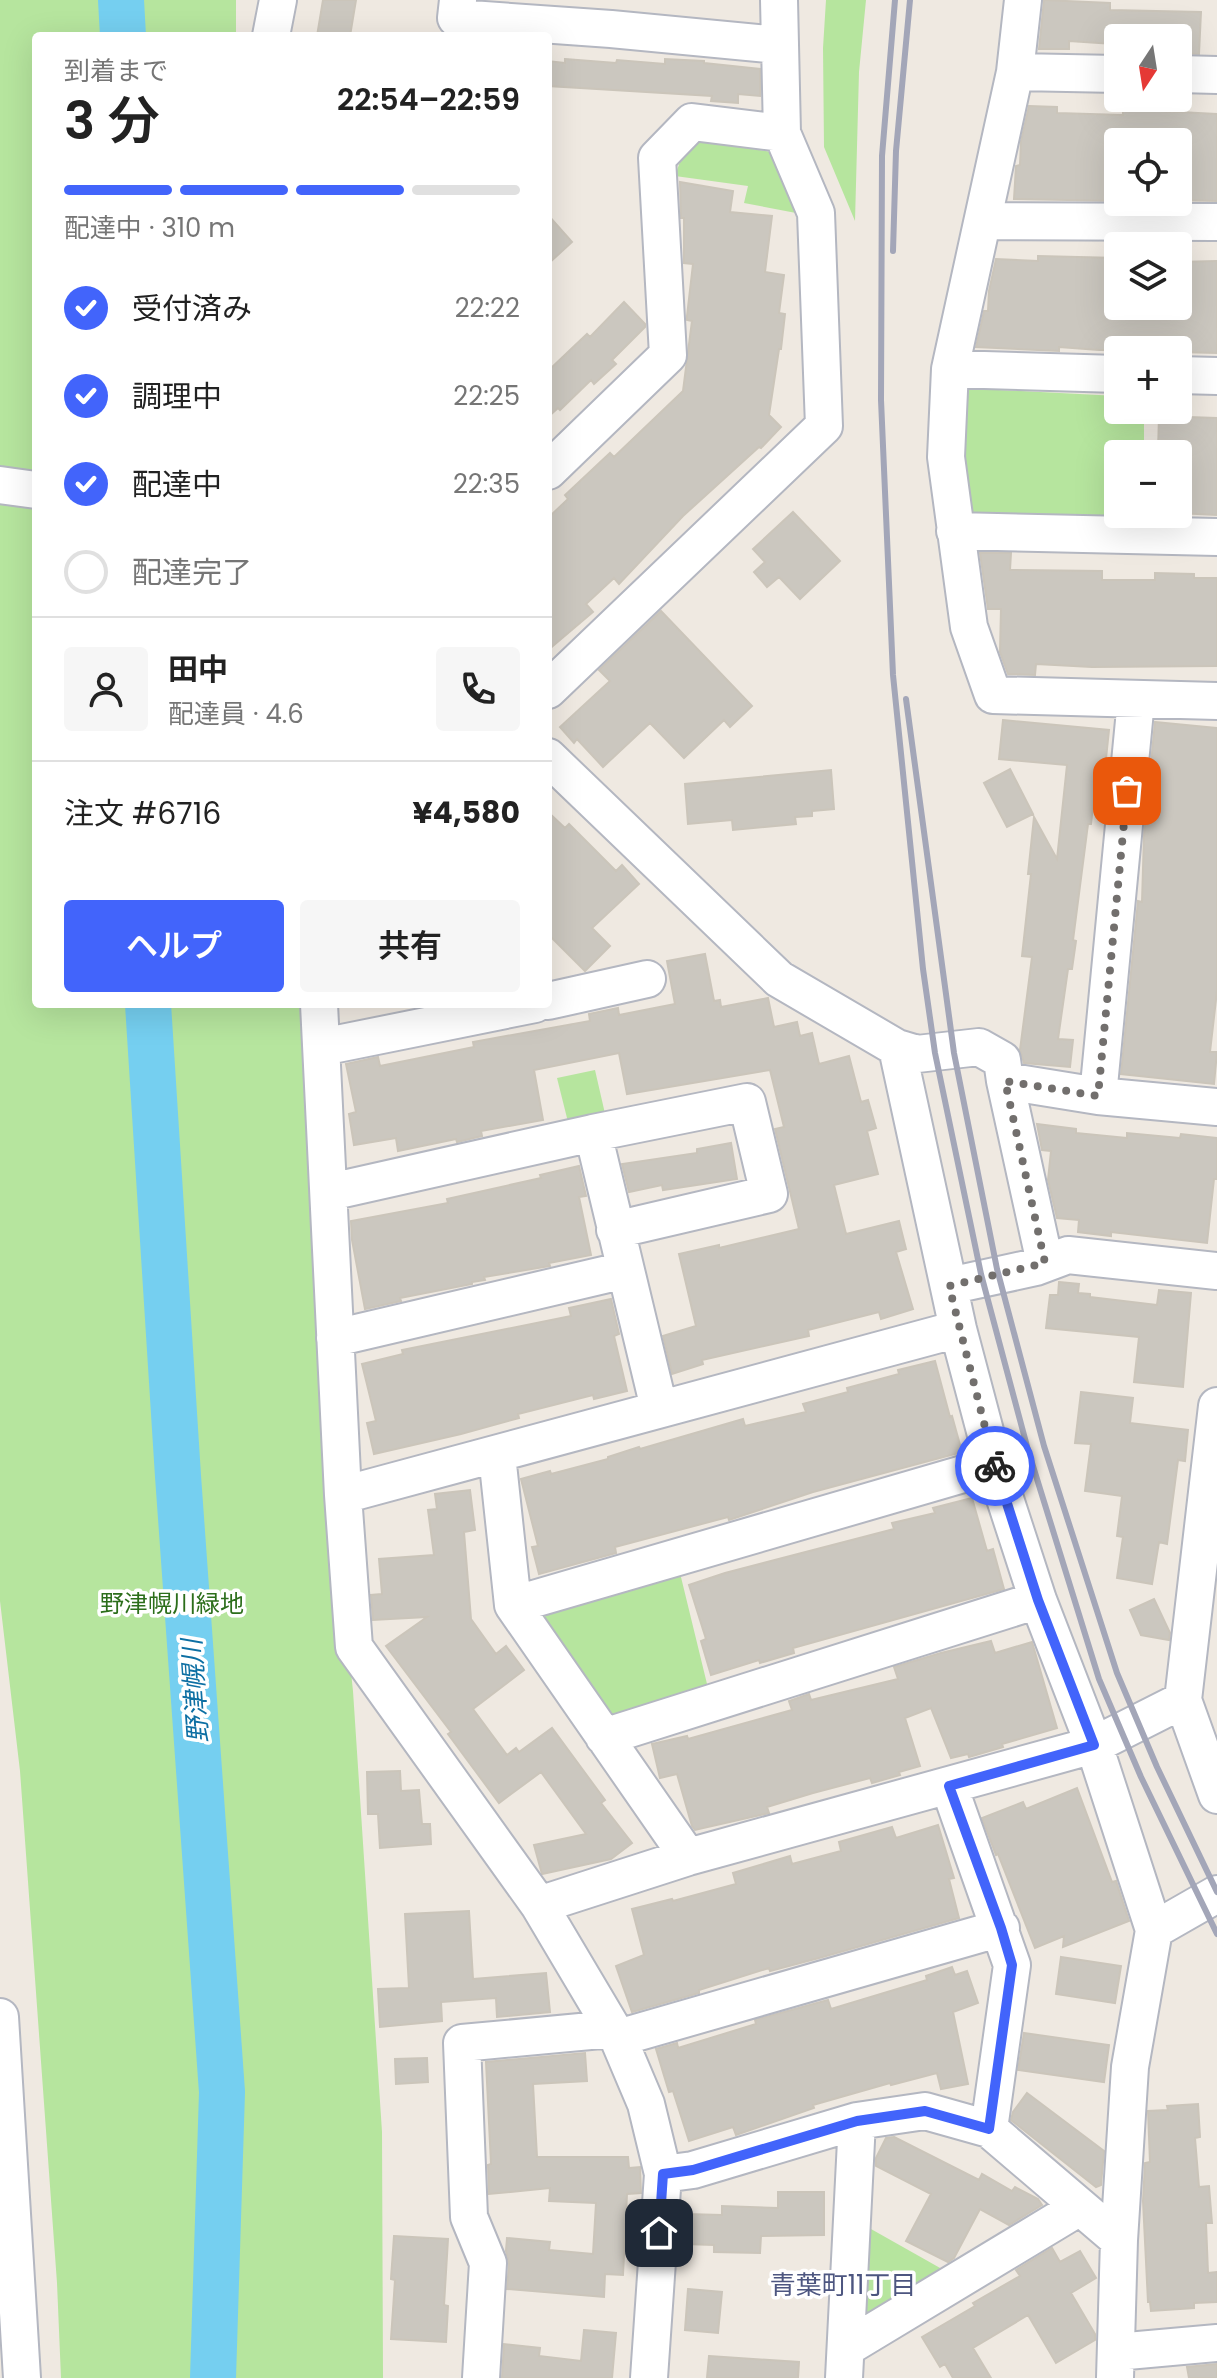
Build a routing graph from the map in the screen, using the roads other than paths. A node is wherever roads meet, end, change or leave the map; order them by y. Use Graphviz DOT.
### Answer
graph roads {
  1 [pos="278,0"];
  2 [pos="458,0"];
  3 [pos="779,0"];
  4 [pos="1023,0"];
  5 [pos="613,15"];
  6 [pos="272,32"];
  7 [pos="779,45"];
  8 [pos="1015,72"];
  9 [pos="1104,74"];
  10 [pos="1192,74"];
  11 [pos="1217,75"];
  12 [pos="782,133"];
  13 [pos="984,221"];
  14 [pos="1217,222"];
  15 [pos="950,369"];
  16 [pos="1104,374"];
  17 [pos="1192,375"];
  18 [pos="1217,376"];
  19 [pos="552,467"];
  20 [pos="955,531"];
  21 [pos="1217,537"];
  22 [pos="552,686"];
  23 [pos="1136,700"];
  24 [pos="1217,701"];
  25 [pos="552,761"];
  26 [pos="647,979"];
  27 [pos="555,990"];
  28 [pos="319,1008"];
  29 [pos="515,1008"];
  30 [pos="322,1047"];
  31 [pos="897,1048"];
  32 [pos="1005,1081"];
  33 [pos="1098,1096"];
  34 [pos="1217,1107"];
  35 [pos="593,1133"];
  36 [pos="330,1192"];
  37 [pos="615,1230"];
  38 [pos="1045,1263"];
  39 [pos="625,1270"];
  40 [pos="1217,1271"];
  41 [pos="949,1286"];
  42 [pos="958,1329"];
  43 [pos="335,1338"];
  44 [pos="1217,1406"];
  45 [pos="659,1408"];
  46 [pos="497,1455"];
  47 [pos="994,1465"];
  48 [pos="1213,1474"];
  49 [pos="343,1495"];
  50 [pos="1038,1600"];
  51 [pos="513,1605"];
  52 [pos="1183,1700"];
  53 [pos="604,1737"];
  54 [pos="1094,1745"];
  55 [pos="949,1786"];
  56 [pos="1217,1795"];
  57 [pos="688,1857"];
  58 [pos="1217,1894"];
  59 [pos="539,1905"];
  60 [pos="1001,1928"];
  61 [pos="1154,1930"];
  62 [pos="0,2017"];
  63 [pos="615,2033"];
  64 [pos="857,2121"];
  65 [pos="989,2129"];
  66 [pos="663,2174"];
  67 [pos="1078,2208"];
  68 [pos="1119,2240"];
  69 [pos="1217,2343"];
  70 [pos="845,2363"];
  71 [pos="1112,2370"];
  72 [pos="22,2378"];
  73 [pos="481,2378"];
  74 [pos="649,2378"];
  1 -- 6 [label="street"];
  2 -- 5 [label="street"];
  3 -- 7 [label="street"];
  4 -- 8 [label="street"];
  5 -- 7 [label="street"];
  7 -- 12 [label="street"];
  8 -- 9 [label="street"];
  8 -- 13 [label="street"];
  10 -- 11 [label="street"];
  12 -- 19 [label="street"];
  12 -- 22 [label="street"];
  13 -- 14 [label="street"];
  13 -- 15 [label="street"];
  15 -- 16 [label="street"];
  15 -- 20 [label="street"];
  17 -- 18 [label="street"];
  20 -- 21 [label="street"];
  20 -- 23 [label="street"];
  23 -- 24 [label="street"];
  23 -- 33 [label="street"];
  25 -- 31 [label="street"];
  26 -- 27 [label="street"];
  28 -- 30 [label="street"];
  29 -- 30 [label="street"];
  30 -- 36 [label="street"];
  31 -- 32 [label="street"];
  31 -- 41 [label="street"];
  32 -- 33 [label="street"];
  32 -- 38 [label="street"];
  33 -- 34 [label="street"];
  35 -- 36 [label="street"];
  35 -- 37 [label="street"];
  35 -- 37 [label="street"];
  36 -- 43 [label="street"];
  37 -- 39 [label="street"];
  38 -- 40 [label="street"];
  38 -- 41 [label="street"];
  39 -- 43 [label="street"];
  39 -- 45 [label="street"];
  41 -- 42 [label="street"];
  42 -- 45 [label="street"];
  42 -- 47 [label="street"];
  43 -- 49 [label="street"];
  44 -- 48 [label="street"];
  45 -- 46 [label="street"];
  46 -- 49 [label="street"];
  46 -- 51 [label="street"];
  47 -- 50 [label="street"];
  47 -- 51 [label="street"];
  48 -- 52 [label="street"];
  49 -- 59 [label="street"];
  50 -- 53 [label="street"];
  50 -- 54 [label="street"];
  51 -- 53 [label="street"];
  52 -- 54 [label="street"];
  52 -- 56 [label="street"];
  53 -- 57 [label="street"];
  54 -- 55 [label="street"];
  54 -- 61 [label="street"];
  55 -- 57 [label="street"];
  55 -- 60 [label="street"];
  57 -- 59 [label="street"];
  58 -- 61 [label="street"];
  59 -- 63 [label="street"];
  60 -- 63 [label="street"];
  60 -- 65 [label="street"];
  61 -- 68 [label="street"];
  62 -- 72 [label="street"];
  63 -- 66 [label="street"];
  63 -- 73 [label="street"];
  64 -- 65 [label="street"];
  64 -- 66 [label="street"];
  64 -- 70 [label="street"];
  65 -- 67 [label="street"];
  66 -- 74 [label="street"];
  67 -- 68 [label="street"];
  67 -- 70 [label="street"];
  68 -- 71 [label="street"];
  69 -- 71 [label="street"];
}
